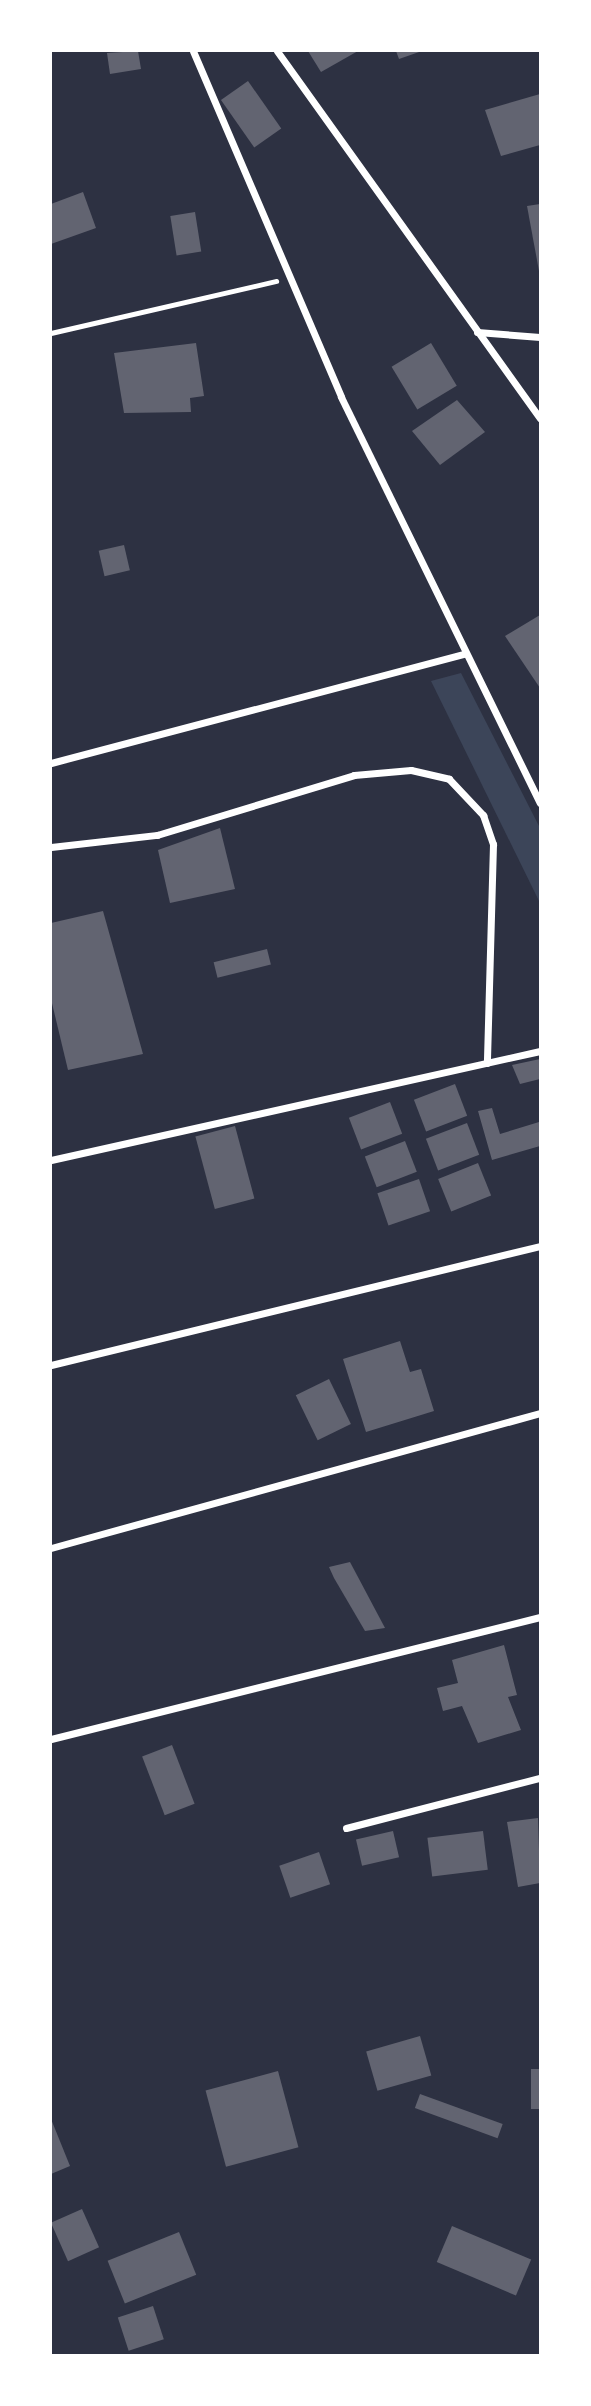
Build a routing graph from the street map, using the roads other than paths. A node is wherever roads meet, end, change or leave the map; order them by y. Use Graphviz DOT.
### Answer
graph roads {
  1 [pos="193,51"];
  2 [pos="277,51"];
  3 [pos="477,332"];
  4 [pos="540,337"];
  5 [pos="540,419"];
  6 [pos="464,654"];
  7 [pos="51,763"];
  8 [pos="540,803"];
  9 [pos="51,847"];
  10 [pos="540,1051"];
  11 [pos="487,1063"];
  12 [pos="51,1160"];
  13 [pos="540,1246"];
  14 [pos="51,1365"];
  15 [pos="540,1413"];
  16 [pos="51,1548"];
  17 [pos="540,1617"];
  18 [pos="51,1740"];
  19 [pos="540,1779"];
  20 [pos="346,1828"];
  1 -- 6 [label="street"];
  2 -- 3 [label="street"];
  3 -- 4 [label="street"];
  3 -- 5 [label="street"];
  6 -- 7 [label="street"];
  6 -- 8 [label="street"];
  9 -- 11 [label="street"];
  10 -- 11 [label="street"];
  11 -- 12 [label="street"];
  13 -- 14 [label="street"];
  15 -- 16 [label="street"];
  17 -- 18 [label="street"];
  19 -- 20 [label="street"];
}
